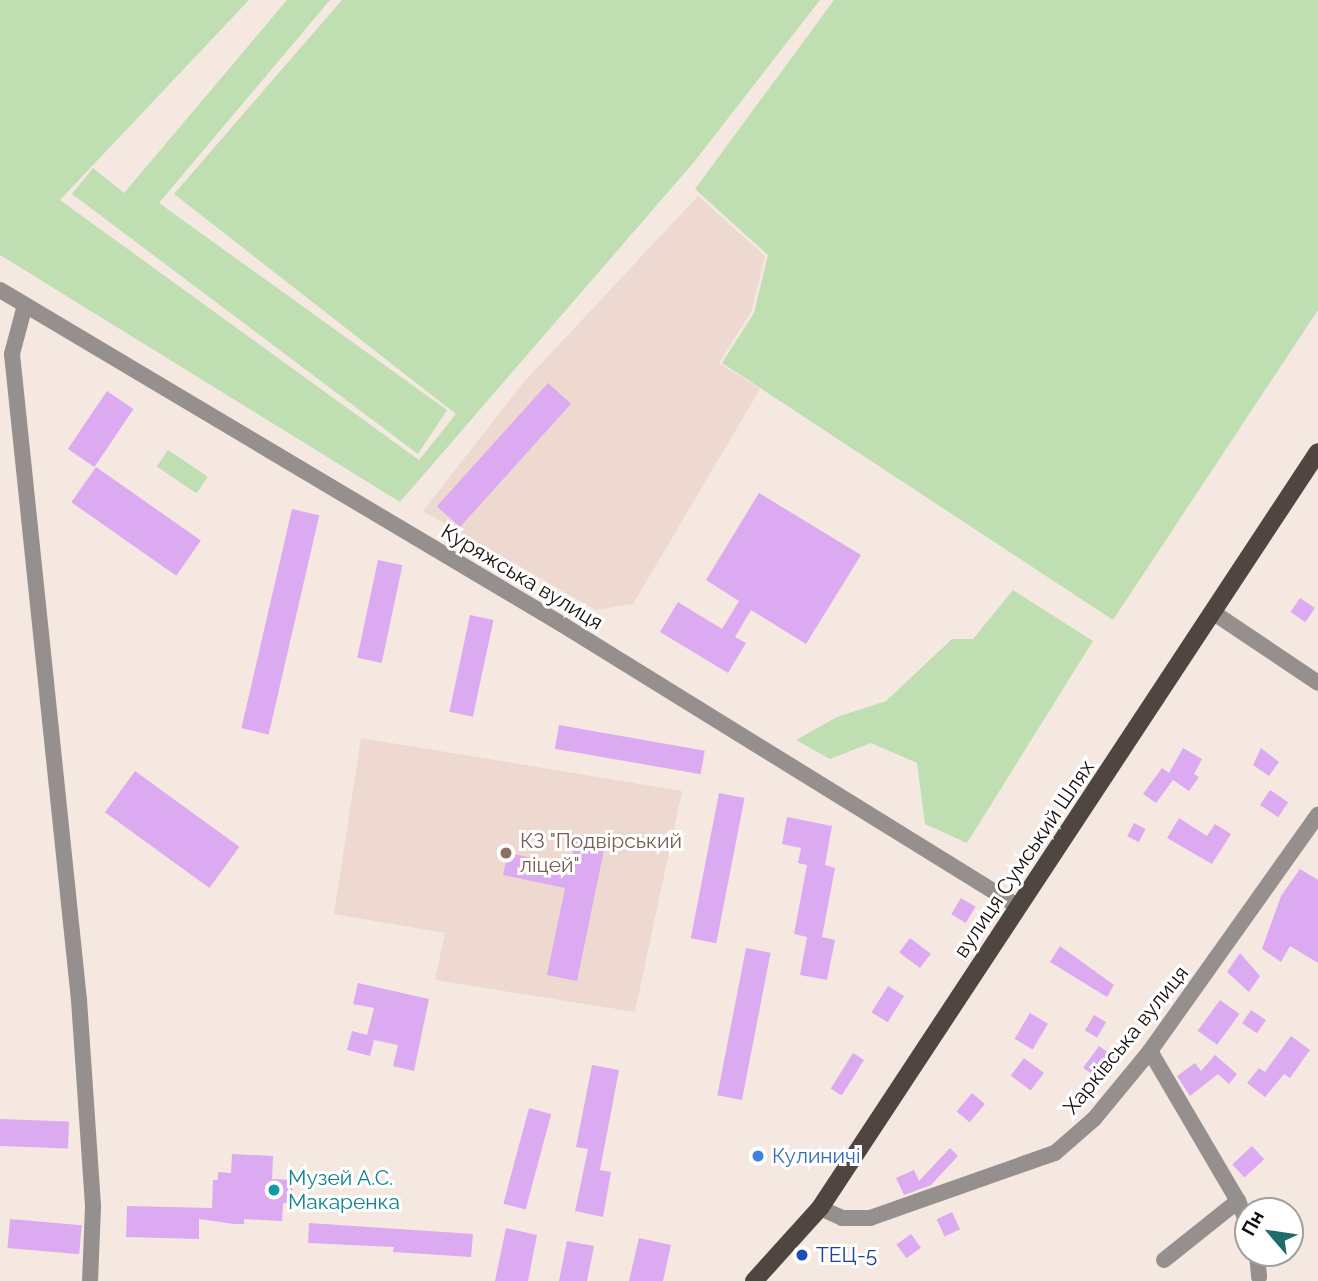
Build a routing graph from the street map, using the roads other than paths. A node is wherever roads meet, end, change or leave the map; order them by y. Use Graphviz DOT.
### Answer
graph roads {
  1 [pos="0,290"];
  2 [pos="25,305"];
  3 [pos="1318,453"];
  4 [pos="1214,613"];
  5 [pos="1318,683"];
  6 [pos="1318,814"];
  7 [pos="1019,907"];
  8 [pos="1150,1051"];
  9 [pos="1236,1197"];
  10 [pos="1234,1204"];
  11 [pos="820,1208"];
  12 [pos="1164,1260"];
  13 [pos="1258,1267"];
  14 [pos="1259,1277"];
  15 [pos="90,1281"];
  16 [pos="754,1281"];
  1 -- 2 [label="street, Куряжська вулиця"];
  2 -- 7 [label="street, Куряжська вулиця"];
  2 -- 15 [label="street"];
  3 -- 4 [label="main road, вулиця Сумський Шлях"];
  4 -- 5 [label="street"];
  4 -- 7 [label="main road, вулиця Сумський Шлях"];
  6 -- 8 [label="street, Харківська вулиця"];
  7 -- 11 [label="main road, вулиця Сумський Шлях"];
  8 -- 9 [label="street"];
  8 -- 11 [label="street, Харківська вулиця"];
  10 -- 12 [label="street"];
  11 -- 16 [label="main road, вулиця Сумський Шлях"];
  13 -- 14 [label="street"];
}
